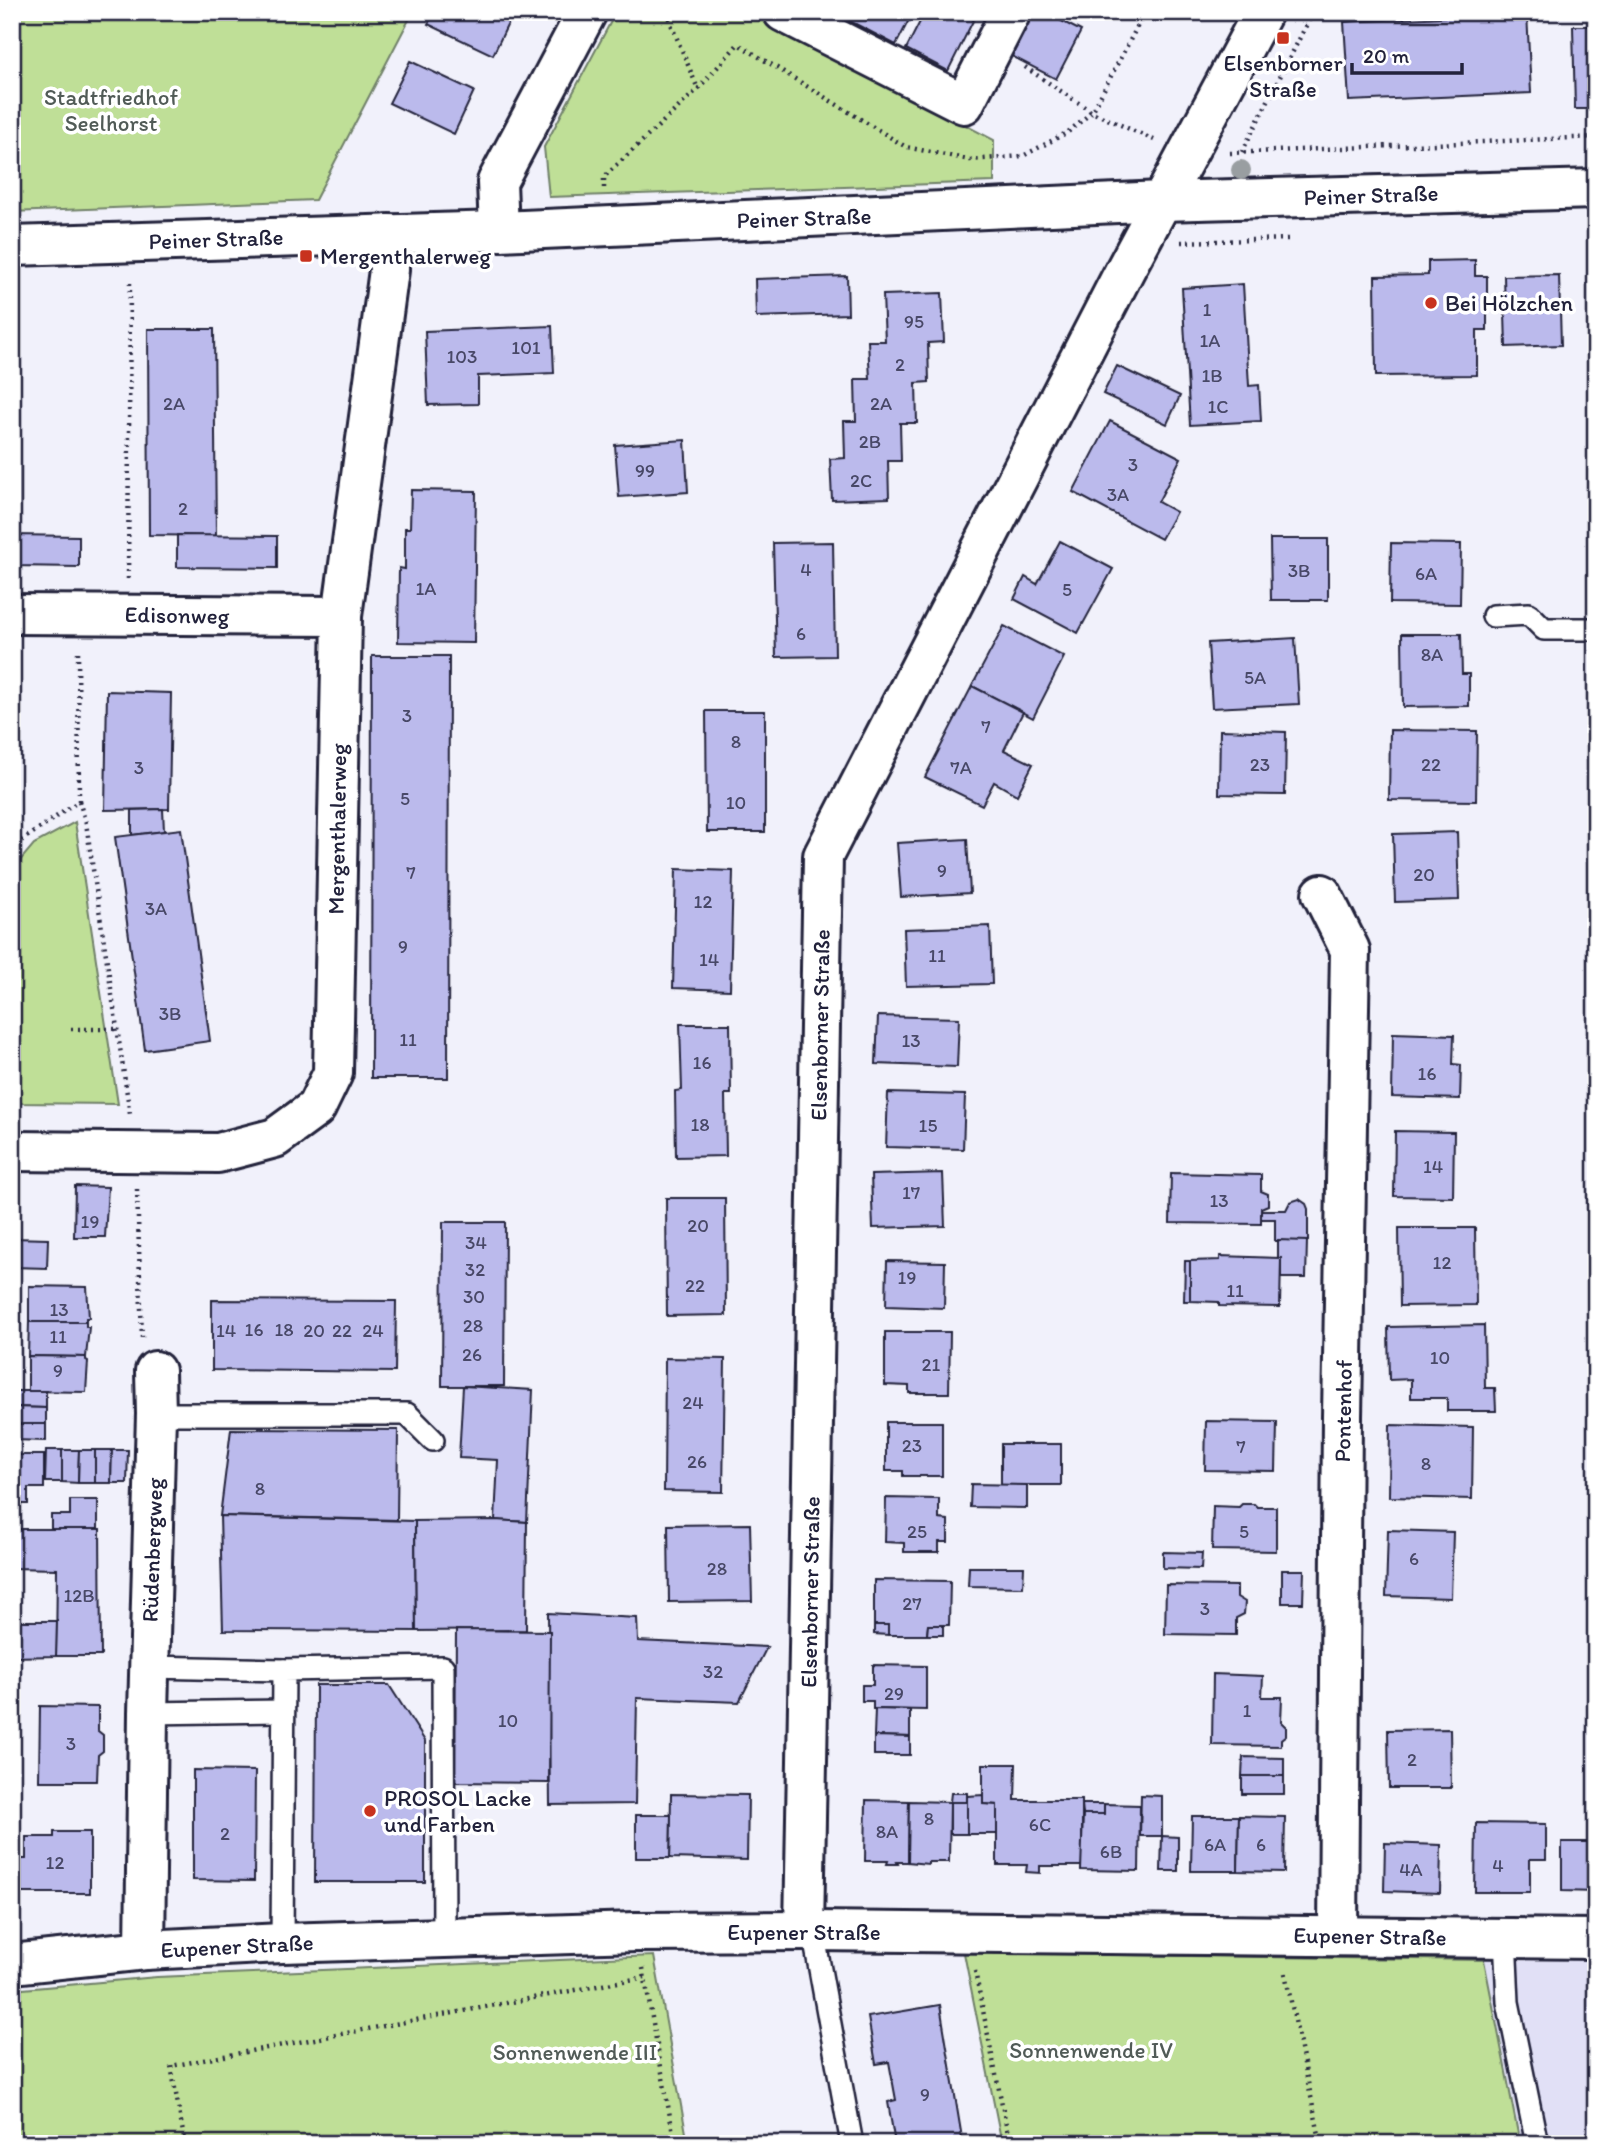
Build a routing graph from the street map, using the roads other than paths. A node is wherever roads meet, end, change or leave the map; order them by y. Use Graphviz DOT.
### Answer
graph roads {
  1 [pos="587,12"];
  2 [pos="783,12"];
  3 [pos="1011,12"];
  4 [pos="1263,12"];
  5 [pos="1596,189"];
  6 [pos="1162,201"];
  7 [pos="499,231"];
  8 [pos="389,234"];
  9 [pos="12,246"];
  10 [pos="12,614"];
  11 [pos="1493,615"];
  12 [pos="341,616"];
  13 [pos="1596,629"];
  14 [pos="1322,894"];
  15 [pos="12,1151"];
  16 [pos="155,1371"];
  17 [pos="156,1414"];
  18 [pos="433,1440"];
  19 [pos="149,1667"];
  20 [pos="284,1670"];
  21 [pos="283,1711"];
  22 [pos="148,1713"];
  23 [pos="808,1931"];
  24 [pos="1338,1935"];
  25 [pos="1505,1937"];
  26 [pos="444,1938"];
  27 [pos="1596,1938"];
  28 [pos="282,1943"];
  29 [pos="145,1950"];
  30 [pos="12,1964"];
  31 [pos="852,2144"];
  32 [pos="1537,2144"];
  1 -- 7 [label="street"];
  2 -- 3 [label="street"];
  4 -- 6 [label="street, Elsenborner Straße"];
  5 -- 6 [label="street, Peiner Straße"];
  6 -- 7 [label="street, Peiner Straße"];
  6 -- 23 [label="street, Elsenborner Straße"];
  7 -- 8 [label="street, Peiner Straße"];
  8 -- 9 [label="street, Peiner Straße"];
  8 -- 12 [label="street, Mergenthalerweg"];
  10 -- 12 [label="street, Edisonweg"];
  11 -- 13 [label="lane"];
  12 -- 15 [label="street, Mergenthalerweg"];
  14 -- 24 [label="street, Pontenhof"];
  16 -- 17 [label="street, Rüdenbergweg"];
  17 -- 18 [label="lane"];
  17 -- 19 [label="street, Rüdenbergweg"];
  19 -- 20 [label="lane"];
  19 -- 22 [label="street, Rüdenbergweg"];
  20 -- 21 [label="lane"];
  20 -- 26 [label="lane"];
  21 -- 22 [label="lane"];
  21 -- 28 [label="lane"];
  22 -- 29 [label="street, Rüdenbergweg"];
  23 -- 24 [label="street, Eupener Straße"];
  23 -- 26 [label="street, Eupener Straße"];
  23 -- 31 [label="lane"];
  24 -- 25 [label="street, Eupener Straße"];
  25 -- 27 [label="street, Eupener Straße"];
  25 -- 32 [label="lane"];
  26 -- 28 [label="street, Eupener Straße"];
  28 -- 29 [label="street, Eupener Straße"];
  29 -- 30 [label="street, Eupener Straße"];
}
